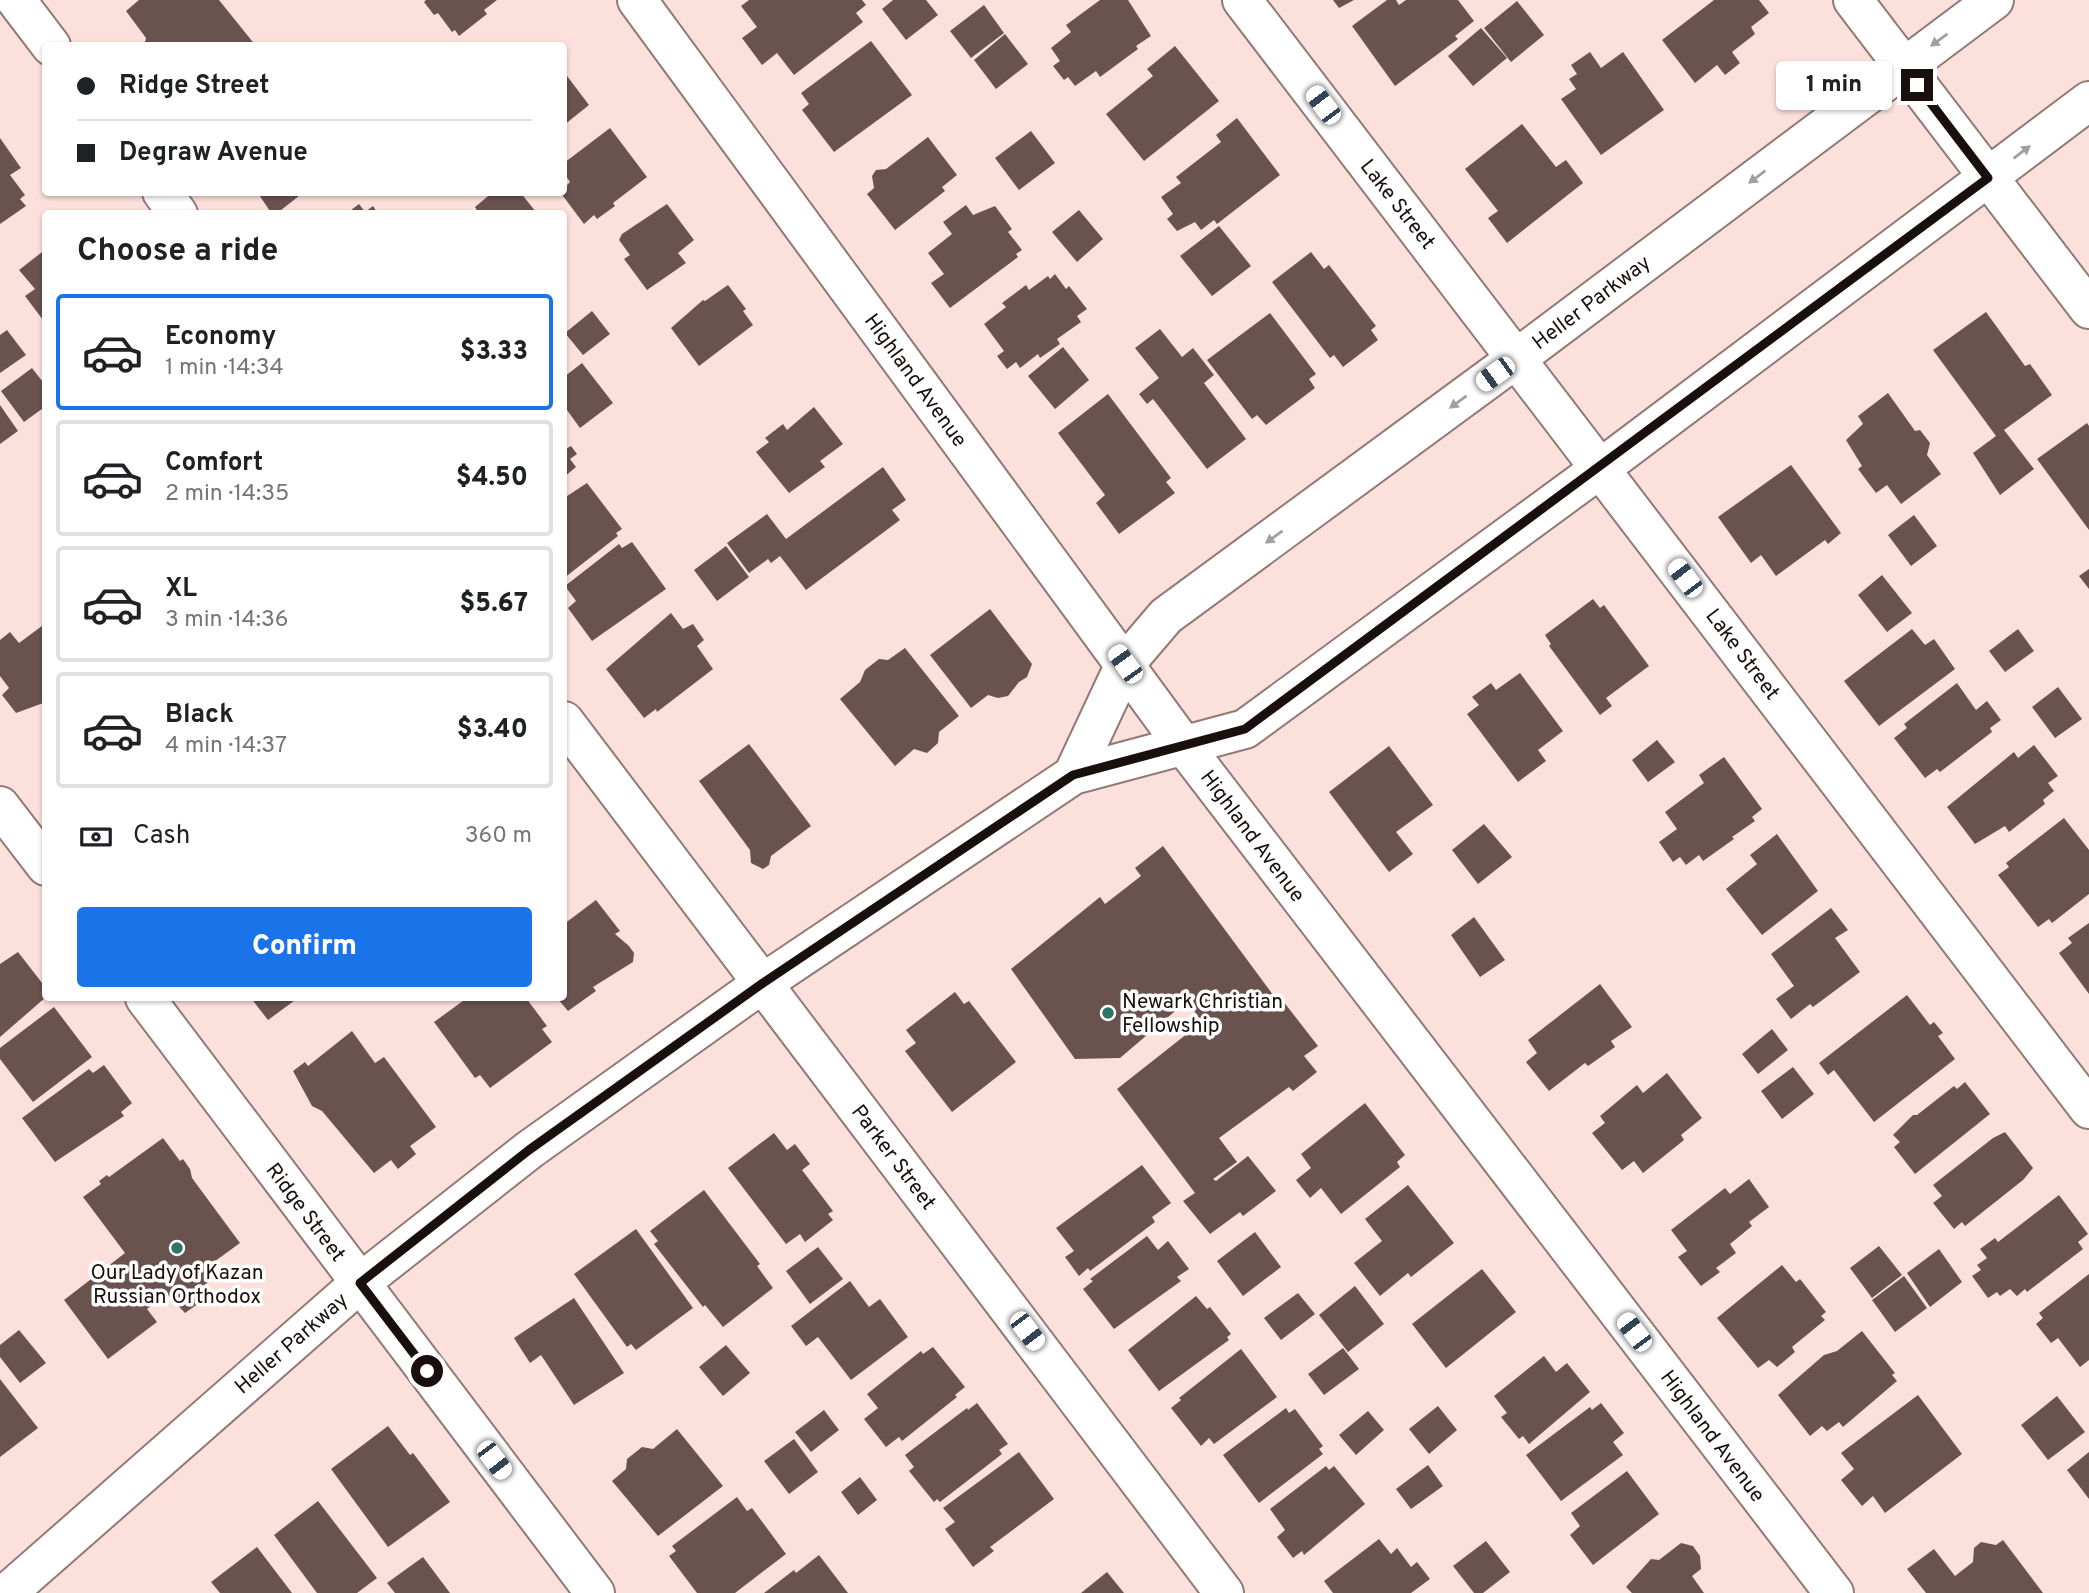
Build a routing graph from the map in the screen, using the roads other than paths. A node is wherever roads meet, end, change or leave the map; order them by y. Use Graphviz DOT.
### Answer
graph roads {
  1 [pos="16,0"];
  2 [pos="637,0"];
  3 [pos="1242,0"];
  4 [pos="1853,0"];
  5 [pos="1994,0"];
  6 [pos="48,42"];
  7 [pos="1903,66"];
  8 [pos="2089,101"];
  9 [pos="1988,178"];
  10 [pos="2089,309"];
  11 [pos="1517,358"];
  12 [pos="1601,468"];
  13 [pos="1125,664"];
  14 [pos="567,724"];
  15 [pos="1184,746"];
  16 [pos="1073,775"];
  17 [pos="0,806"];
  18 [pos="42,861"];
  19 [pos="763,983"];
  20 [pos="147,1001"];
  21 [pos="2089,1109"];
  22 [pos="360,1283"];
  23 [pos="7,1593"];
  24 [pos="595,1593"];
  25 [pos="1224,1593"];
  26 [pos="1834,1593"];
  1 -- 6 [label="street"];
  2 -- 13 [label="street, Highland Avenue"];
  3 -- 11 [label="street, Lake Street"];
  4 -- 7 [label="street"];
  5 -- 7 [label="street, Heller Parkway, one-way"];
  7 -- 9 [label="street"];
  7 -- 11 [label="street, Heller Parkway, one-way"];
  9 -- 8 [label="street, Heller Parkway, one-way"];
  9 -- 10 [label="street"];
  9 -- 12 [label="street, Heller Parkway"];
  11 -- 12 [label="street, Lake Street"];
  11 -- 13 [label="street, Heller Parkway, one-way"];
  12 -- 15 [label="street, Heller Parkway"];
  12 -- 21 [label="street, Lake Street"];
  13 -- 15 [label="street, Highland Avenue"];
  13 -- 16 [label="street, Heller Parkway"];
  14 -- 19 [label="street, Parker Street"];
  15 -- 16 [label="street, Heller Parkway"];
  15 -- 26 [label="street, Highland Avenue"];
  16 -- 19 [label="street, Heller Parkway"];
  17 -- 18 [label="street"];
  19 -- 22 [label="street, Heller Parkway"];
  19 -- 25 [label="street, Parker Street"];
  20 -- 22 [label="street, Ridge Street"];
  22 -- 23 [label="street, Heller Parkway"];
  22 -- 24 [label="street, Ridge Street"];
}
